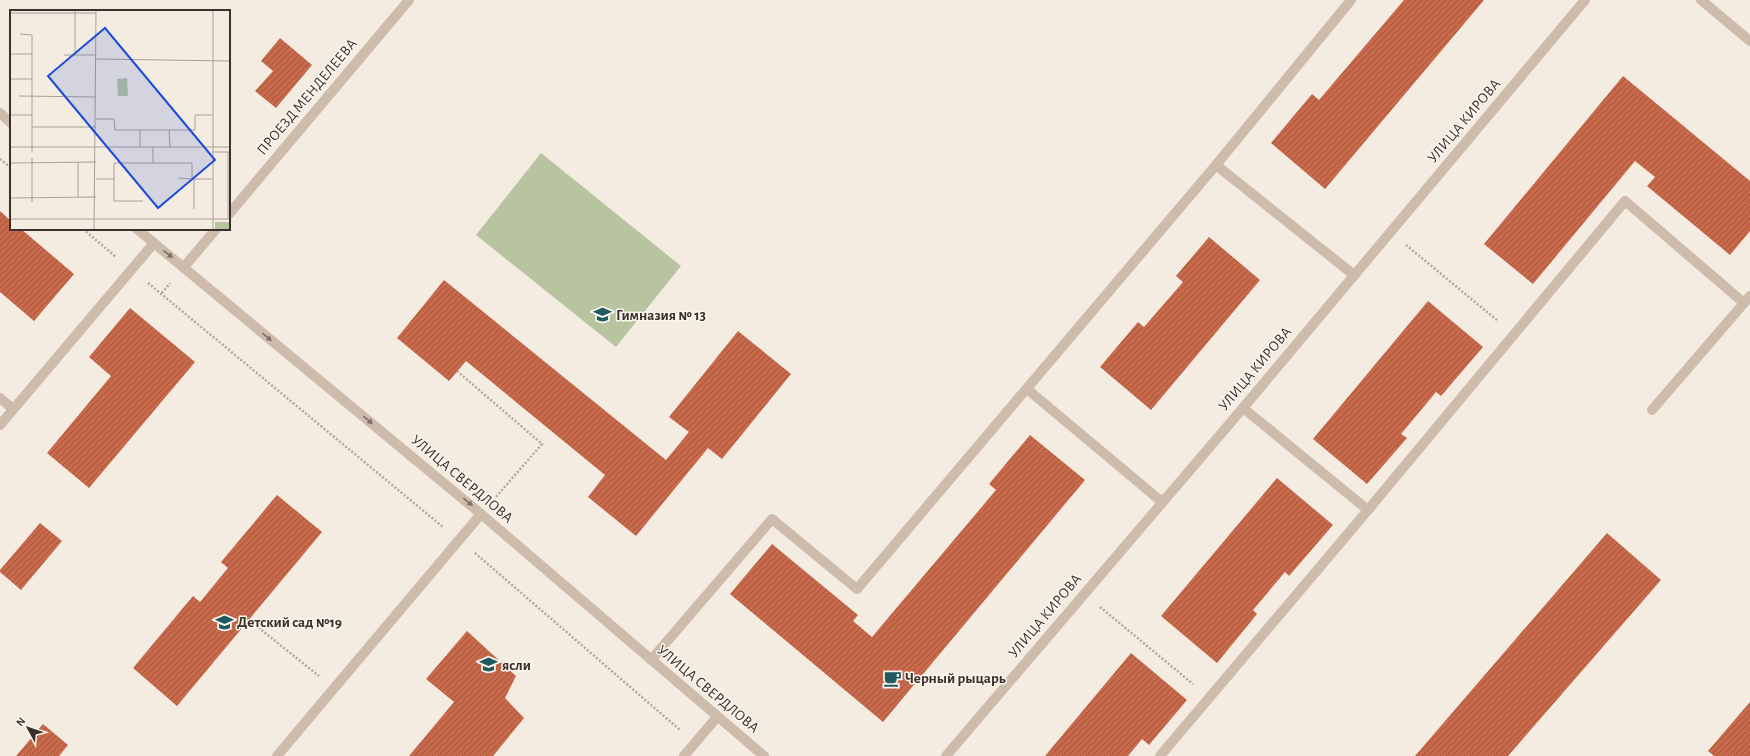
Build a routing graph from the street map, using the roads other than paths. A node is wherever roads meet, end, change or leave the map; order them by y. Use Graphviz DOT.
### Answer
graph roads {
  1 [pos="409,0"];
  2 [pos="1352,0"];
  3 [pos="1585,0"];
  4 [pos="1701,0"];
  5 [pos="1750,41"];
  6 [pos="0,114"];
  7 [pos="10,122"];
  8 [pos="1216,165"];
  9 [pos="230,213"];
  10 [pos="138,230"];
  11 [pos="215,230"];
  12 [pos="154,243"];
  13 [pos="184,267"];
  14 [pos="1354,275"];
  15 [pos="1747,299"];
  16 [pos="1027,388"];
  17 [pos="0,398"];
  18 [pos="1243,408"];
  19 [pos="12,409"];
  20 [pos="1652,410"];
  21 [pos="0,425"];
  22 [pos="1162,502"];
  23 [pos="1368,510"];
  24 [pos="481,514"];
  25 [pos="651,660"];
  26 [pos="717,717"];
  27 [pos="277,756"];
  28 [pos="684,756"];
  29 [pos="764,756"];
  30 [pos="946,756"];
  31 [pos="1160,756"];
  1 -- 9 [label="street, ПРОЕЗД МЕНДЕЛЕЕВА"];
  2 -- 8 [label="street"];
  3 -- 14 [label="street, УЛИЦА КИРОВА"];
  4 -- 5 [label="street"];
  6 -- 7 [label="street"];
  8 -- 14 [label="street"];
  8 -- 16 [label="street"];
  10 -- 12 [label="street, УЛИЦА СВЕРДЛОВА"];
  11 -- 13 [label="street"];
  12 -- 13 [label="street, УЛИЦА СВЕРДЛОВА, one-way"];
  12 -- 19 [label="street"];
  13 -- 24 [label="street, УЛИЦА СВЕРДЛОВА, one-way"];
  14 -- 18 [label="street, УЛИЦА КИРОВА"];
  15 -- 20 [label="street"];
  15 -- 23 [label="street"];
  16 -- 22 [label="street"];
  16 -- 25 [label="street"];
  17 -- 19 [label="street"];
  18 -- 22 [label="street, УЛИЦА КИРОВА"];
  18 -- 23 [label="street"];
  19 -- 21 [label="street"];
  22 -- 30 [label="street, УЛИЦА КИРОВА"];
  23 -- 31 [label="street"];
  24 -- 25 [label="street, УЛИЦА СВЕРДЛОВА"];
  24 -- 27 [label="street"];
  25 -- 26 [label="street, УЛИЦА СВЕРДЛОВА"];
  26 -- 28 [label="street"];
  26 -- 29 [label="street, УЛИЦА СВЕРДЛОВА"];
}
